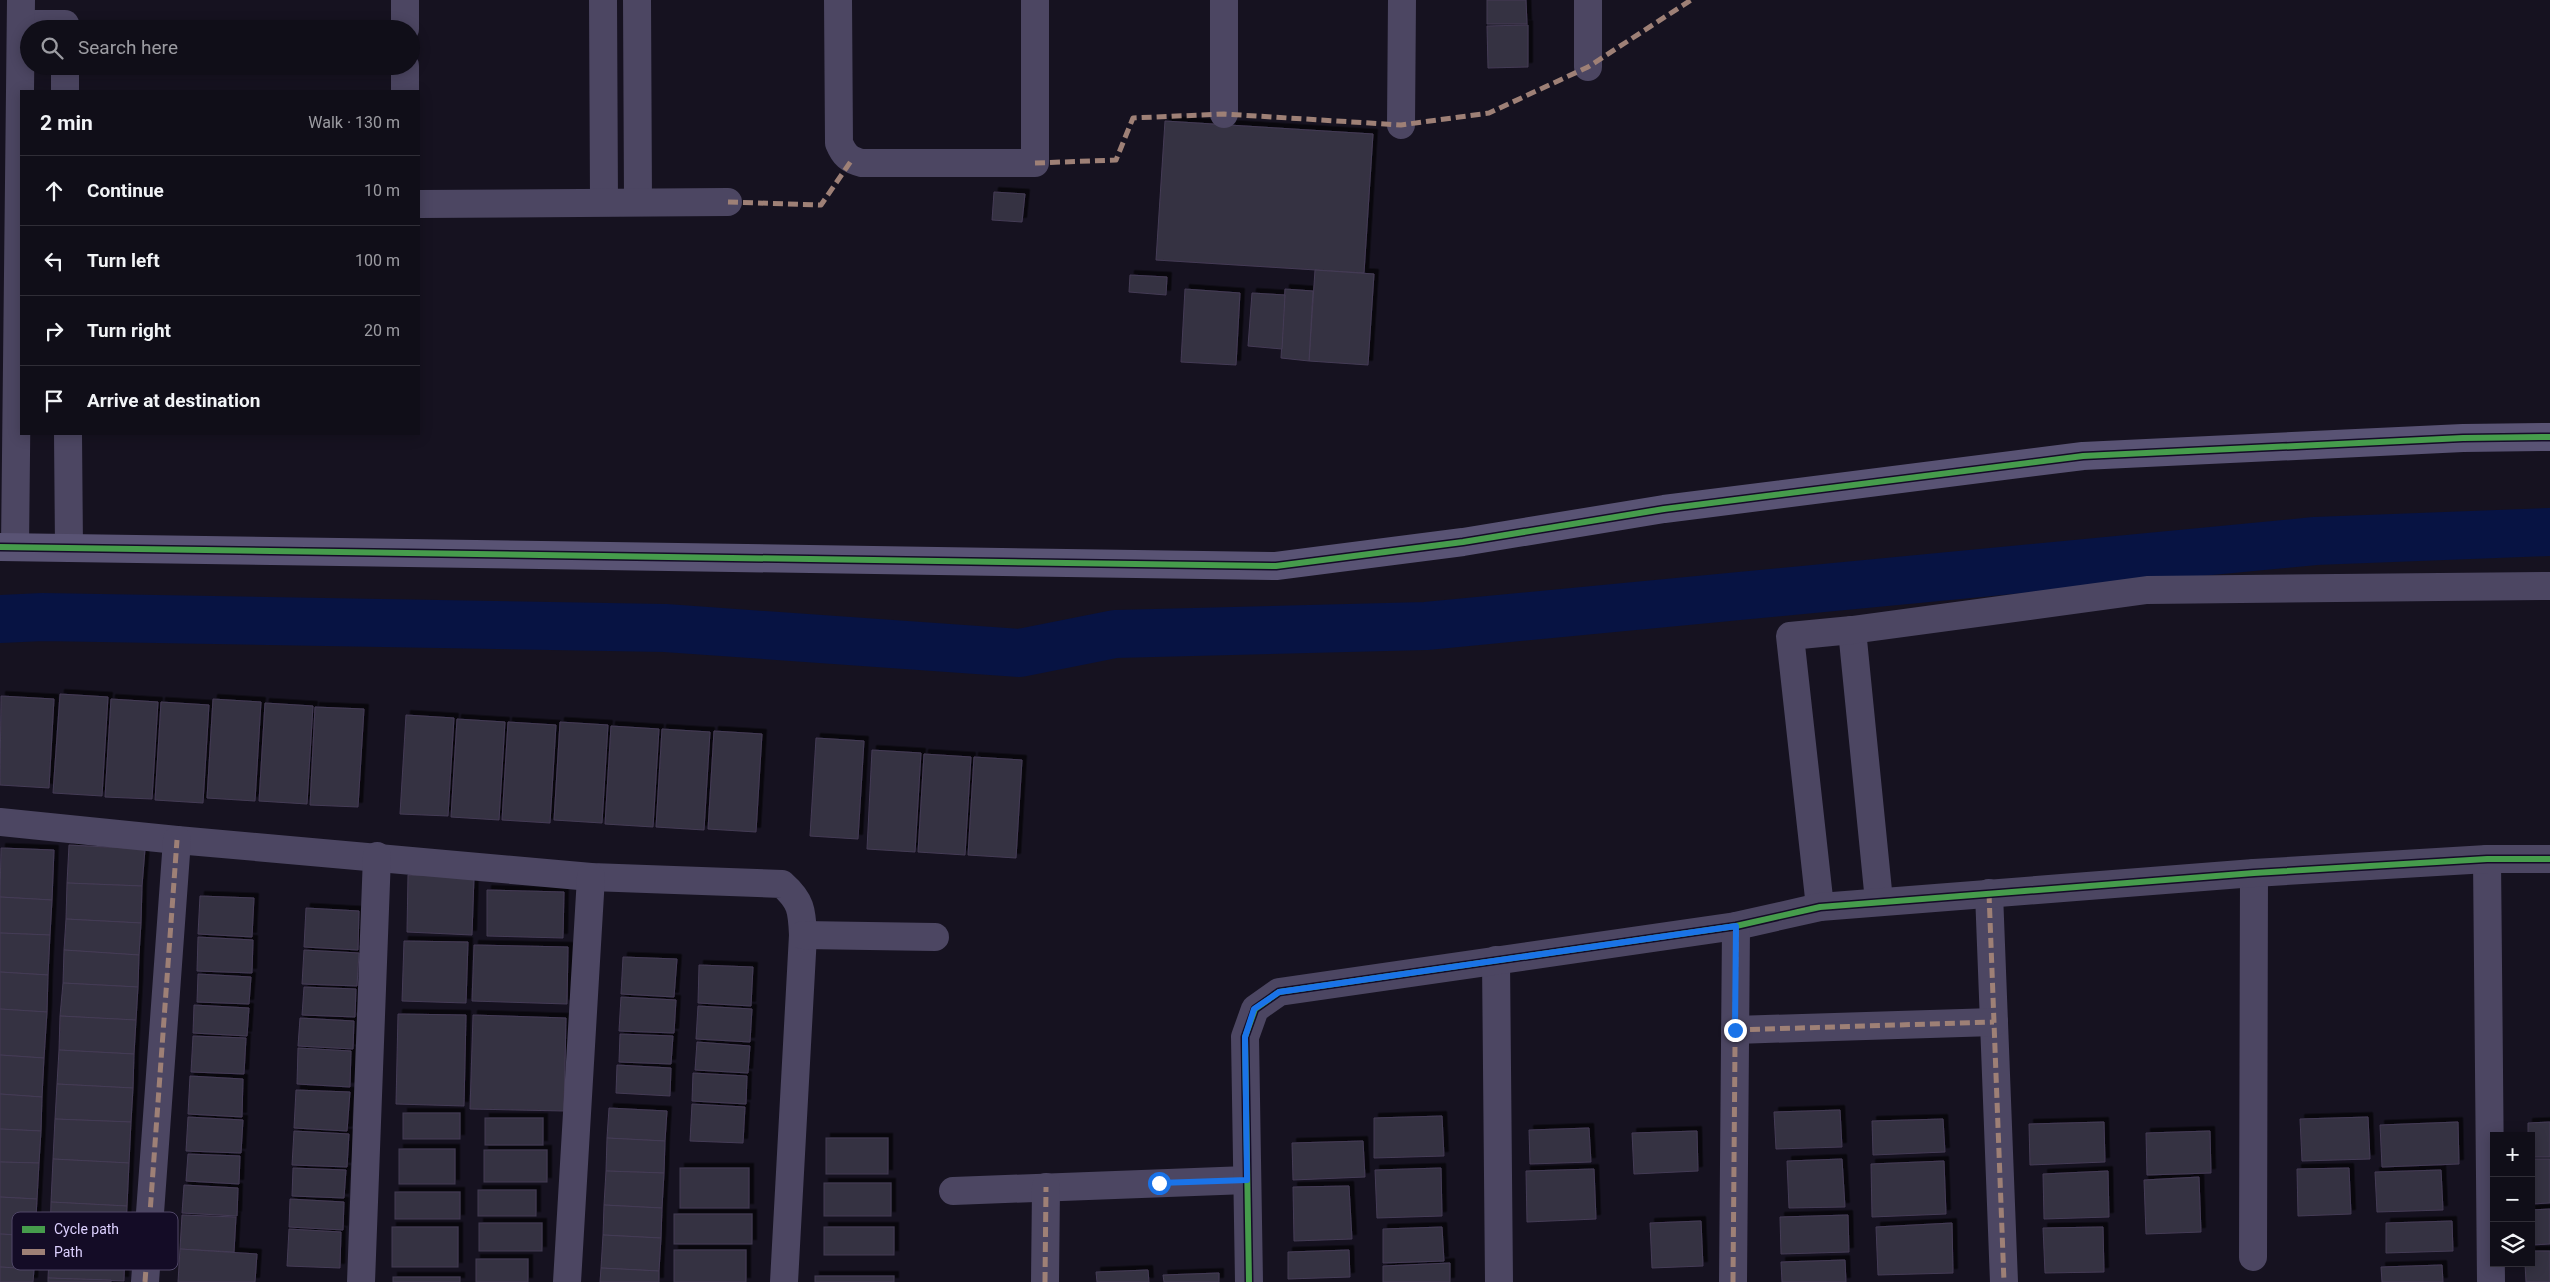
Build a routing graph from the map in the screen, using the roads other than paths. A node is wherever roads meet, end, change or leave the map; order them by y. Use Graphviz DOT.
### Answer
graph roads {
  1 [pos="405,0"];
  2 [pos="603,0"];
  3 [pos="637,0"];
  4 [pos="838,0"];
  5 [pos="1035,0"];
  6 [pos="1224,0"];
  7 [pos="1402,0"];
  8 [pos="1588,0"];
  9 [pos="21,12"];
  10 [pos="65,17"];
  11 [pos="405,20"];
  12 [pos="1588,67"];
  13 [pos="21,75"];
  14 [pos="65,75"];
  15 [pos="405,75"];
  16 [pos="21,90"];
  17 [pos="66,90"];
  18 [pos="405,90"];
  19 [pos="1224,114"];
  20 [pos="1402,126"];
  21 [pos="604,201"];
  22 [pos="638,201"];
  23 [pos="728,202"];
  24 [pos="420,204"];
  25 [pos="20,251"];
  26 [pos="68,435"];
  27 [pos="2550,437"];
  28 [pos="8,547"];
  29 [pos="69,548"];
  30 [pos="2550,586"];
  31 [pos="1852,630"];
  32 [pos="0,822"];
  33 [pos="177,840"];
  34 [pos="377,856"];
  35 [pos="2487,859"];
  36 [pos="2550,859"];
  37 [pos="2254,873"];
  38 [pos="591,877"];
  39 [pos="1989,893"];
  40 [pos="1879,902"];
  41 [pos="1820,908"];
  42 [pos="1736,926"];
  43 [pos="803,935"];
  44 [pos="935,937"];
  45 [pos="1496,960"];
  46 [pos="1994,1022"];
  47 [pos="1735,1030"];
  48 [pos="1247,1180"];
  49 [pos="1046,1187"];
  50 [pos="953,1191"];
  51 [pos="150,1212"];
  52 [pos="2253,1257"];
  53 [pos="361,1282"];
  54 [pos="567,1282"];
  55 [pos="784,1282"];
  56 [pos="1045,1282"];
  57 [pos="1249,1282"];
  58 [pos="1500,1282"];
  59 [pos="1733,1282"];
  60 [pos="2004,1282"];
  61 [pos="2491,1282"];
  1 -- 11 [label="street"];
  2 -- 21 [label="street"];
  3 -- 22 [label="street"];
  4 -- 5 [label="street"];
  6 -- 19 [label="street"];
  7 -- 20 [label="street"];
  8 -- 12 [label="street"];
  9 -- 10 [label="street"];
  13 -- 16 [label="street"];
  14 -- 17 [label="street"];
  15 -- 18 [label="street"];
  21 -- 22 [label="street"];
  21 -- 24 [label="street"];
  22 -- 23 [label="street"];
  25 -- 28 [label="street"];
  26 -- 29 [label="street"];
  27 -- 29 [label="street"];
  28 -- 29 [label="street"];
  30 -- 31 [label="street"];
  31 -- 40 [label="street"];
  31 -- 41 [label="street"];
  32 -- 33 [label="street"];
  33 -- 34 [label="street"];
  33 -- 51 [label="street"];
  34 -- 38 [label="street"];
  34 -- 53 [label="street"];
  35 -- 36 [label="street"];
  35 -- 37 [label="street"];
  35 -- 61 [label="street"];
  37 -- 39 [label="street"];
  37 -- 52 [label="street"];
  38 -- 43 [label="street"];
  38 -- 54 [label="street"];
  39 -- 40 [label="street"];
  39 -- 46 [label="street"];
  40 -- 41 [label="street"];
  41 -- 42 [label="street"];
  42 -- 45 [label="street"];
  42 -- 47 [label="street"];
  43 -- 44 [label="street"];
  43 -- 55 [label="street"];
  45 -- 48 [label="street"];
  45 -- 58 [label="street"];
  46 -- 47 [label="street"];
  46 -- 60 [label="street"];
  47 -- 59 [label="street"];
  48 -- 49 [label="street"];
  48 -- 57 [label="street"];
  49 -- 50 [label="street"];
  49 -- 56 [label="street"];
}
